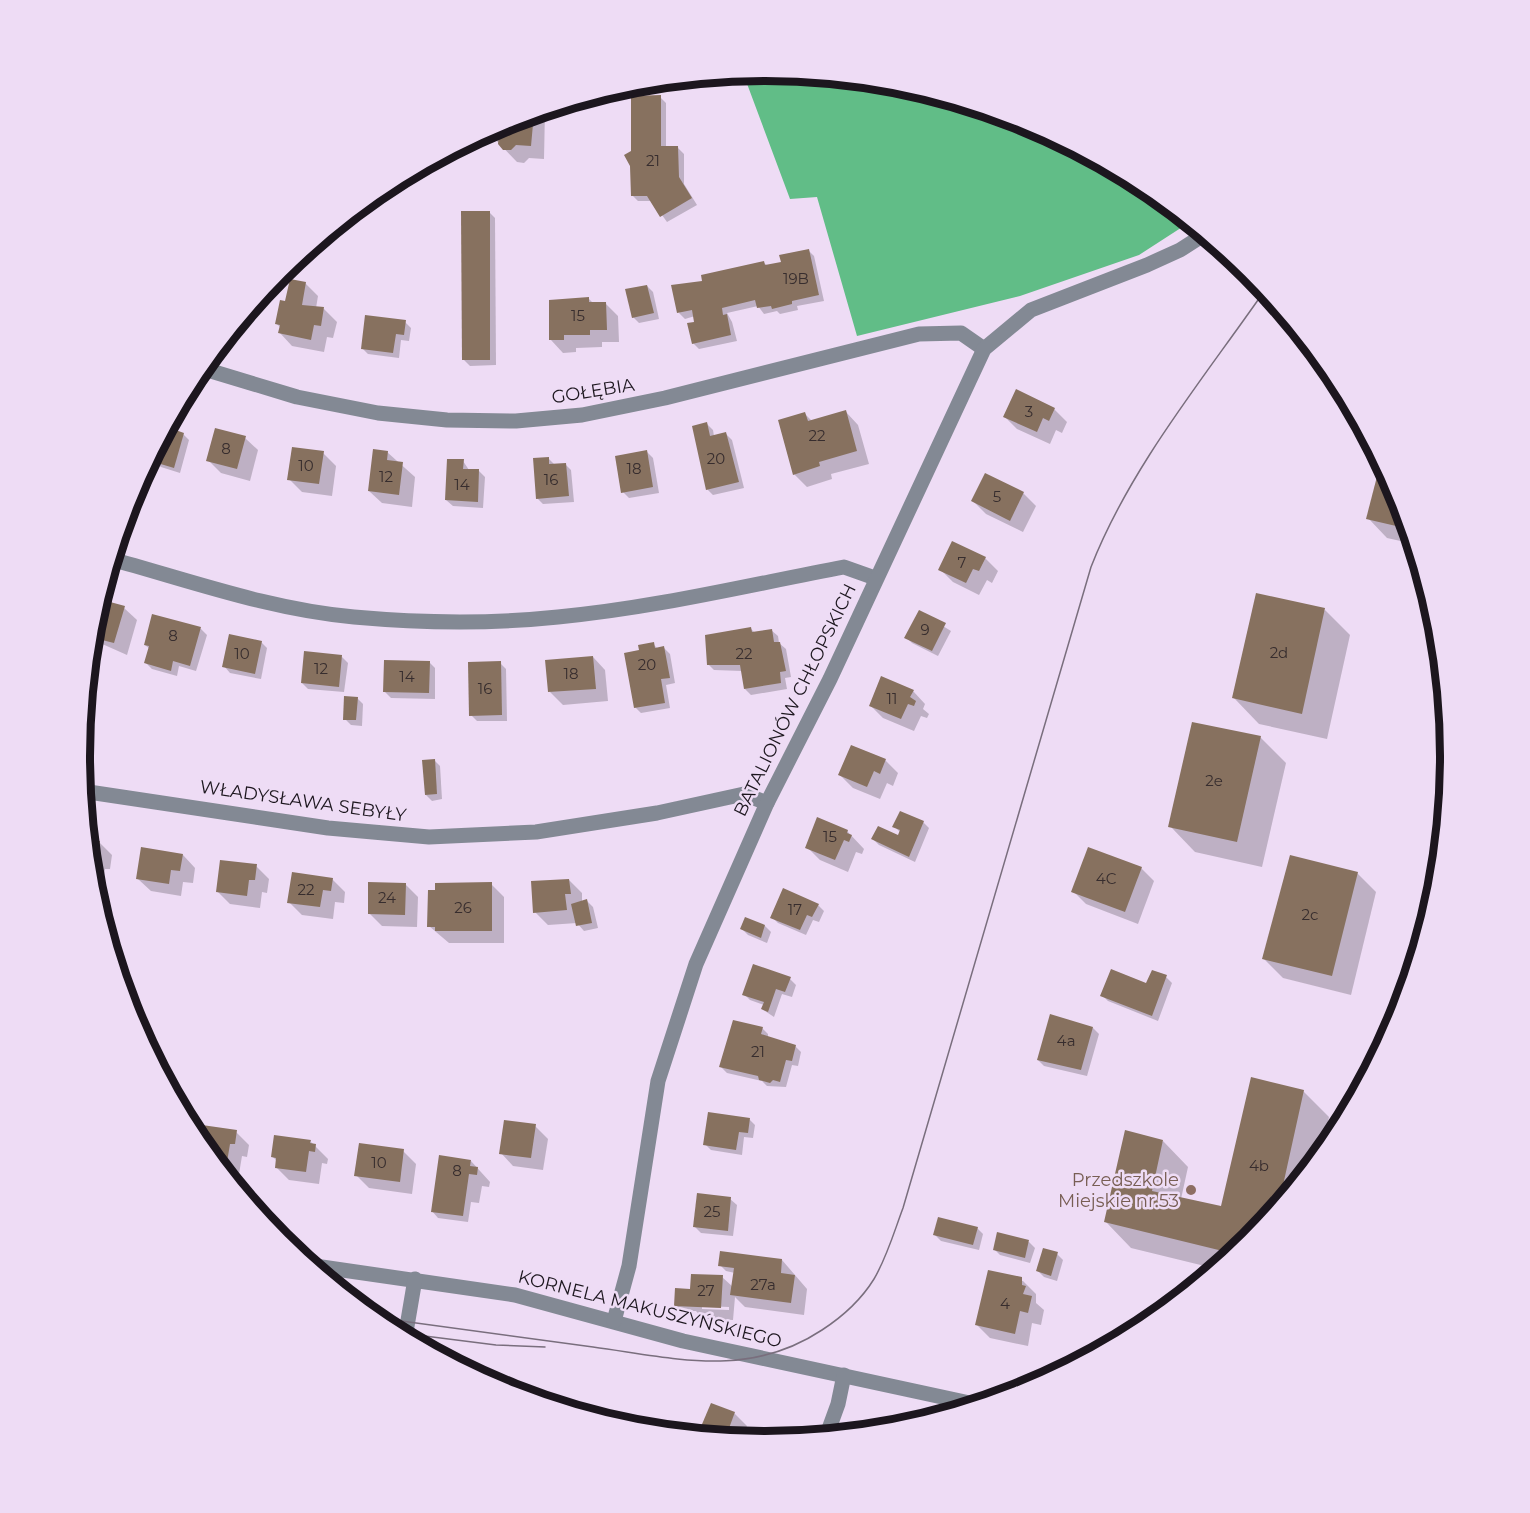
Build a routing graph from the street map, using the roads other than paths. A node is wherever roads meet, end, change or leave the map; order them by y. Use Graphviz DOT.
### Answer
graph roads {
  1 [pos="1198,239"];
  2 [pos="984,349"];
  3 [pos="210,371"];
  4 [pos="119,562"];
  5 [pos="875,578"];
  6 [pos="91,792"];
  7 [pos="767,803"];
  8 [pos="324,1267"];
  9 [pos="414,1279"];
  10 [pos="614,1321"];
  11 [pos="406,1329"];
  12 [pos="844,1375"];
  13 [pos="964,1402"];
  14 [pos="829,1429"];
  1 -- 2 [label="street, BATALIONÓW CHŁOPSKICH"];
  2 -- 3 [label="street, GOŁĘBIA"];
  2 -- 5 [label="street, BATALIONÓW CHŁOPSKICH"];
  4 -- 5 [label="street"];
  5 -- 7 [label="street, BATALIONÓW CHŁOPSKICH"];
  6 -- 7 [label="street, WŁADYSŁAWA SEBYŁY"];
  7 -- 10 [label="street, BATALIONÓW CHŁOPSKICH"];
  8 -- 9 [label="street, KORNELA MAKUSZYŃSKIEGO"];
  9 -- 10 [label="street, KORNELA MAKUSZYŃSKIEGO"];
  9 -- 11 [label="street"];
  10 -- 12 [label="street, KORNELA MAKUSZYŃSKIEGO"];
  12 -- 13 [label="street, KORNELA MAKUSZYŃSKIEGO"];
  12 -- 14 [label="street"];
}
